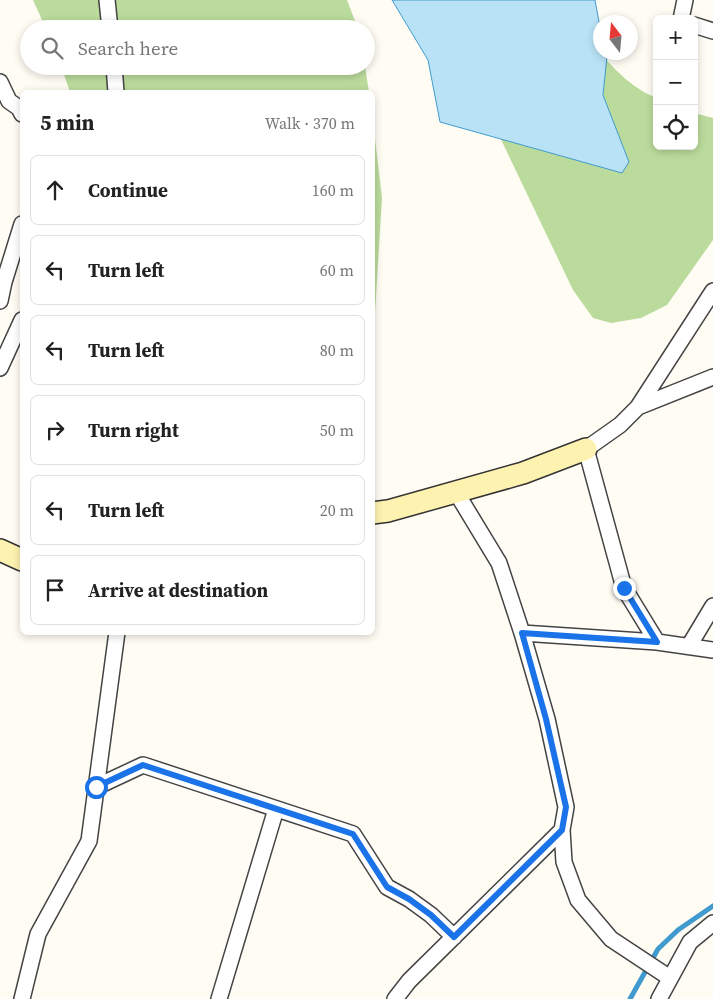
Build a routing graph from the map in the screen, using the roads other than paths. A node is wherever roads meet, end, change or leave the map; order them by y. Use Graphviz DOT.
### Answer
graph roads {
  1 [pos="106,0"];
  2 [pos="685,0"];
  3 [pos="681,15"];
  4 [pos="109,20"];
  5 [pos="698,26"];
  6 [pos="713,31"];
  7 [pos="115,75"];
  8 [pos="0,82"];
  9 [pos="116,90"];
  10 [pos="20,110"];
  11 [pos="20,230"];
  12 [pos="713,291"];
  13 [pos="0,301"];
  14 [pos="20,324"];
  15 [pos="0,368"];
  16 [pos="713,377"];
  17 [pos="638,407"];
  18 [pos="586,449"];
  19 [pos="456,492"];
  20 [pos="375,513"];
  21 [pos="0,550"];
  22 [pos="20,559"];
  23 [pos="713,606"];
  24 [pos="522,633"];
  25 [pos="116,635"];
  26 [pos="657,642"];
  27 [pos="689,646"];
  28 [pos="713,650"];
  29 [pos="96,787"];
  30 [pos="276,809"];
  31 [pos="562,830"];
  32 [pos="713,923"];
  33 [pos="454,937"];
  34 [pos="665,974"];
  35 [pos="22,999"];
  36 [pos="219,999"];
  37 [pos="395,999"];
  38 [pos="659,999"];
  1 -- 4 [label="street"];
  2 -- 3 [label="street"];
  5 -- 6 [label="street"];
  7 -- 9 [label="street"];
  8 -- 10 [label="street"];
  11 -- 13 [label="street"];
  12 -- 17 [label="street"];
  14 -- 15 [label="street"];
  16 -- 17 [label="street"];
  17 -- 18 [label="street"];
  18 -- 19 [label="street"];
  18 -- 26 [label="street"];
  19 -- 20 [label="street"];
  19 -- 24 [label="street"];
  21 -- 22 [label="street"];
  23 -- 27 [label="street"];
  24 -- 26 [label="street"];
  24 -- 31 [label="street"];
  25 -- 29 [label="street"];
  26 -- 27 [label="street"];
  27 -- 28 [label="street"];
  29 -- 30 [label="street"];
  29 -- 35 [label="street"];
  30 -- 33 [label="street"];
  30 -- 36 [label="street"];
  31 -- 33 [label="street"];
  31 -- 34 [label="street"];
  32 -- 34 [label="street"];
  33 -- 37 [label="street"];
  34 -- 38 [label="street"];
}
